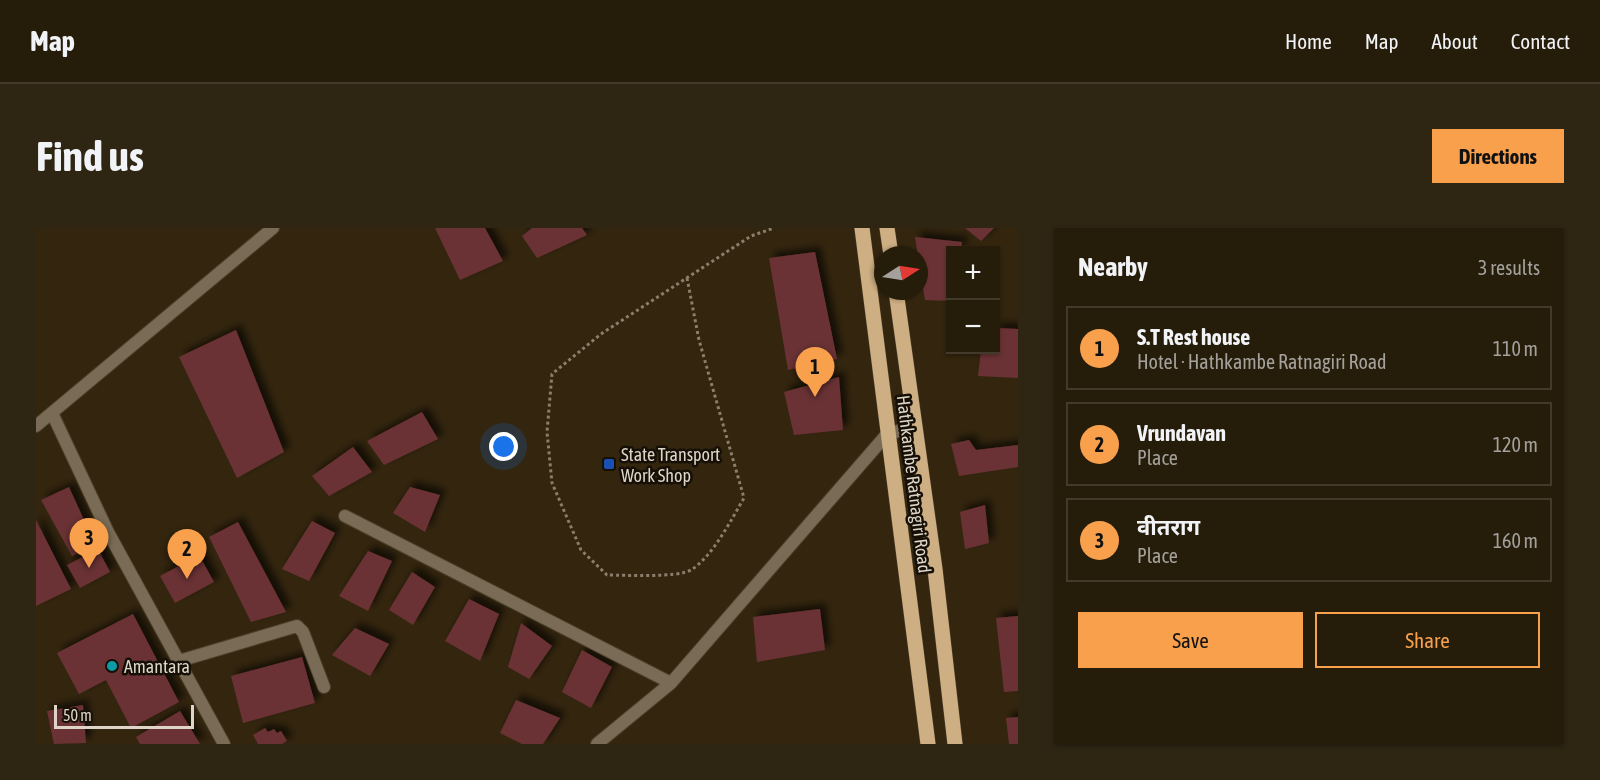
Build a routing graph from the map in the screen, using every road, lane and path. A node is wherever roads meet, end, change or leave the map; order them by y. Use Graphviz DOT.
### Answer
graph roads {
  1 [pos="273,228"];
  2 [pos="774,228"];
  3 [pos="862,228"];
  4 [pos="887,228"];
  5 [pos="890,246"];
  6 [pos="687,278"];
  7 [pos="897,300"];
  8 [pos="52,412"];
  9 [pos="36,426"];
  10 [pos="916,428"];
  11 [pos="888,433"];
  12 [pos="345,516"];
  13 [pos="179,662"];
  14 [pos="671,683"];
  15 [pos="324,687"];
  16 [pos="224,744"];
  17 [pos="597,744"];
  18 [pos="928,744"];
  19 [pos="955,744"];
  1 -- 8 [label="street"];
  2 -- 6 [label="path"];
  3 -- 11 [label="main road, Hathkambe Ratnagiri Road"];
  4 -- 5 [label="main road"];
  6 -- 6 [label="path"];
  7 -- 10 [label="main road"];
  8 -- 9 [label="street"];
  8 -- 13 [label="street"];
  10 -- 11 [label="street"];
  10 -- 19 [label="main road"];
  11 -- 14 [label="street"];
  11 -- 18 [label="main road, Hathkambe Ratnagiri Road"];
  12 -- 14 [label="street"];
  13 -- 15 [label="street"];
  13 -- 16 [label="street"];
  14 -- 17 [label="street"];
}
